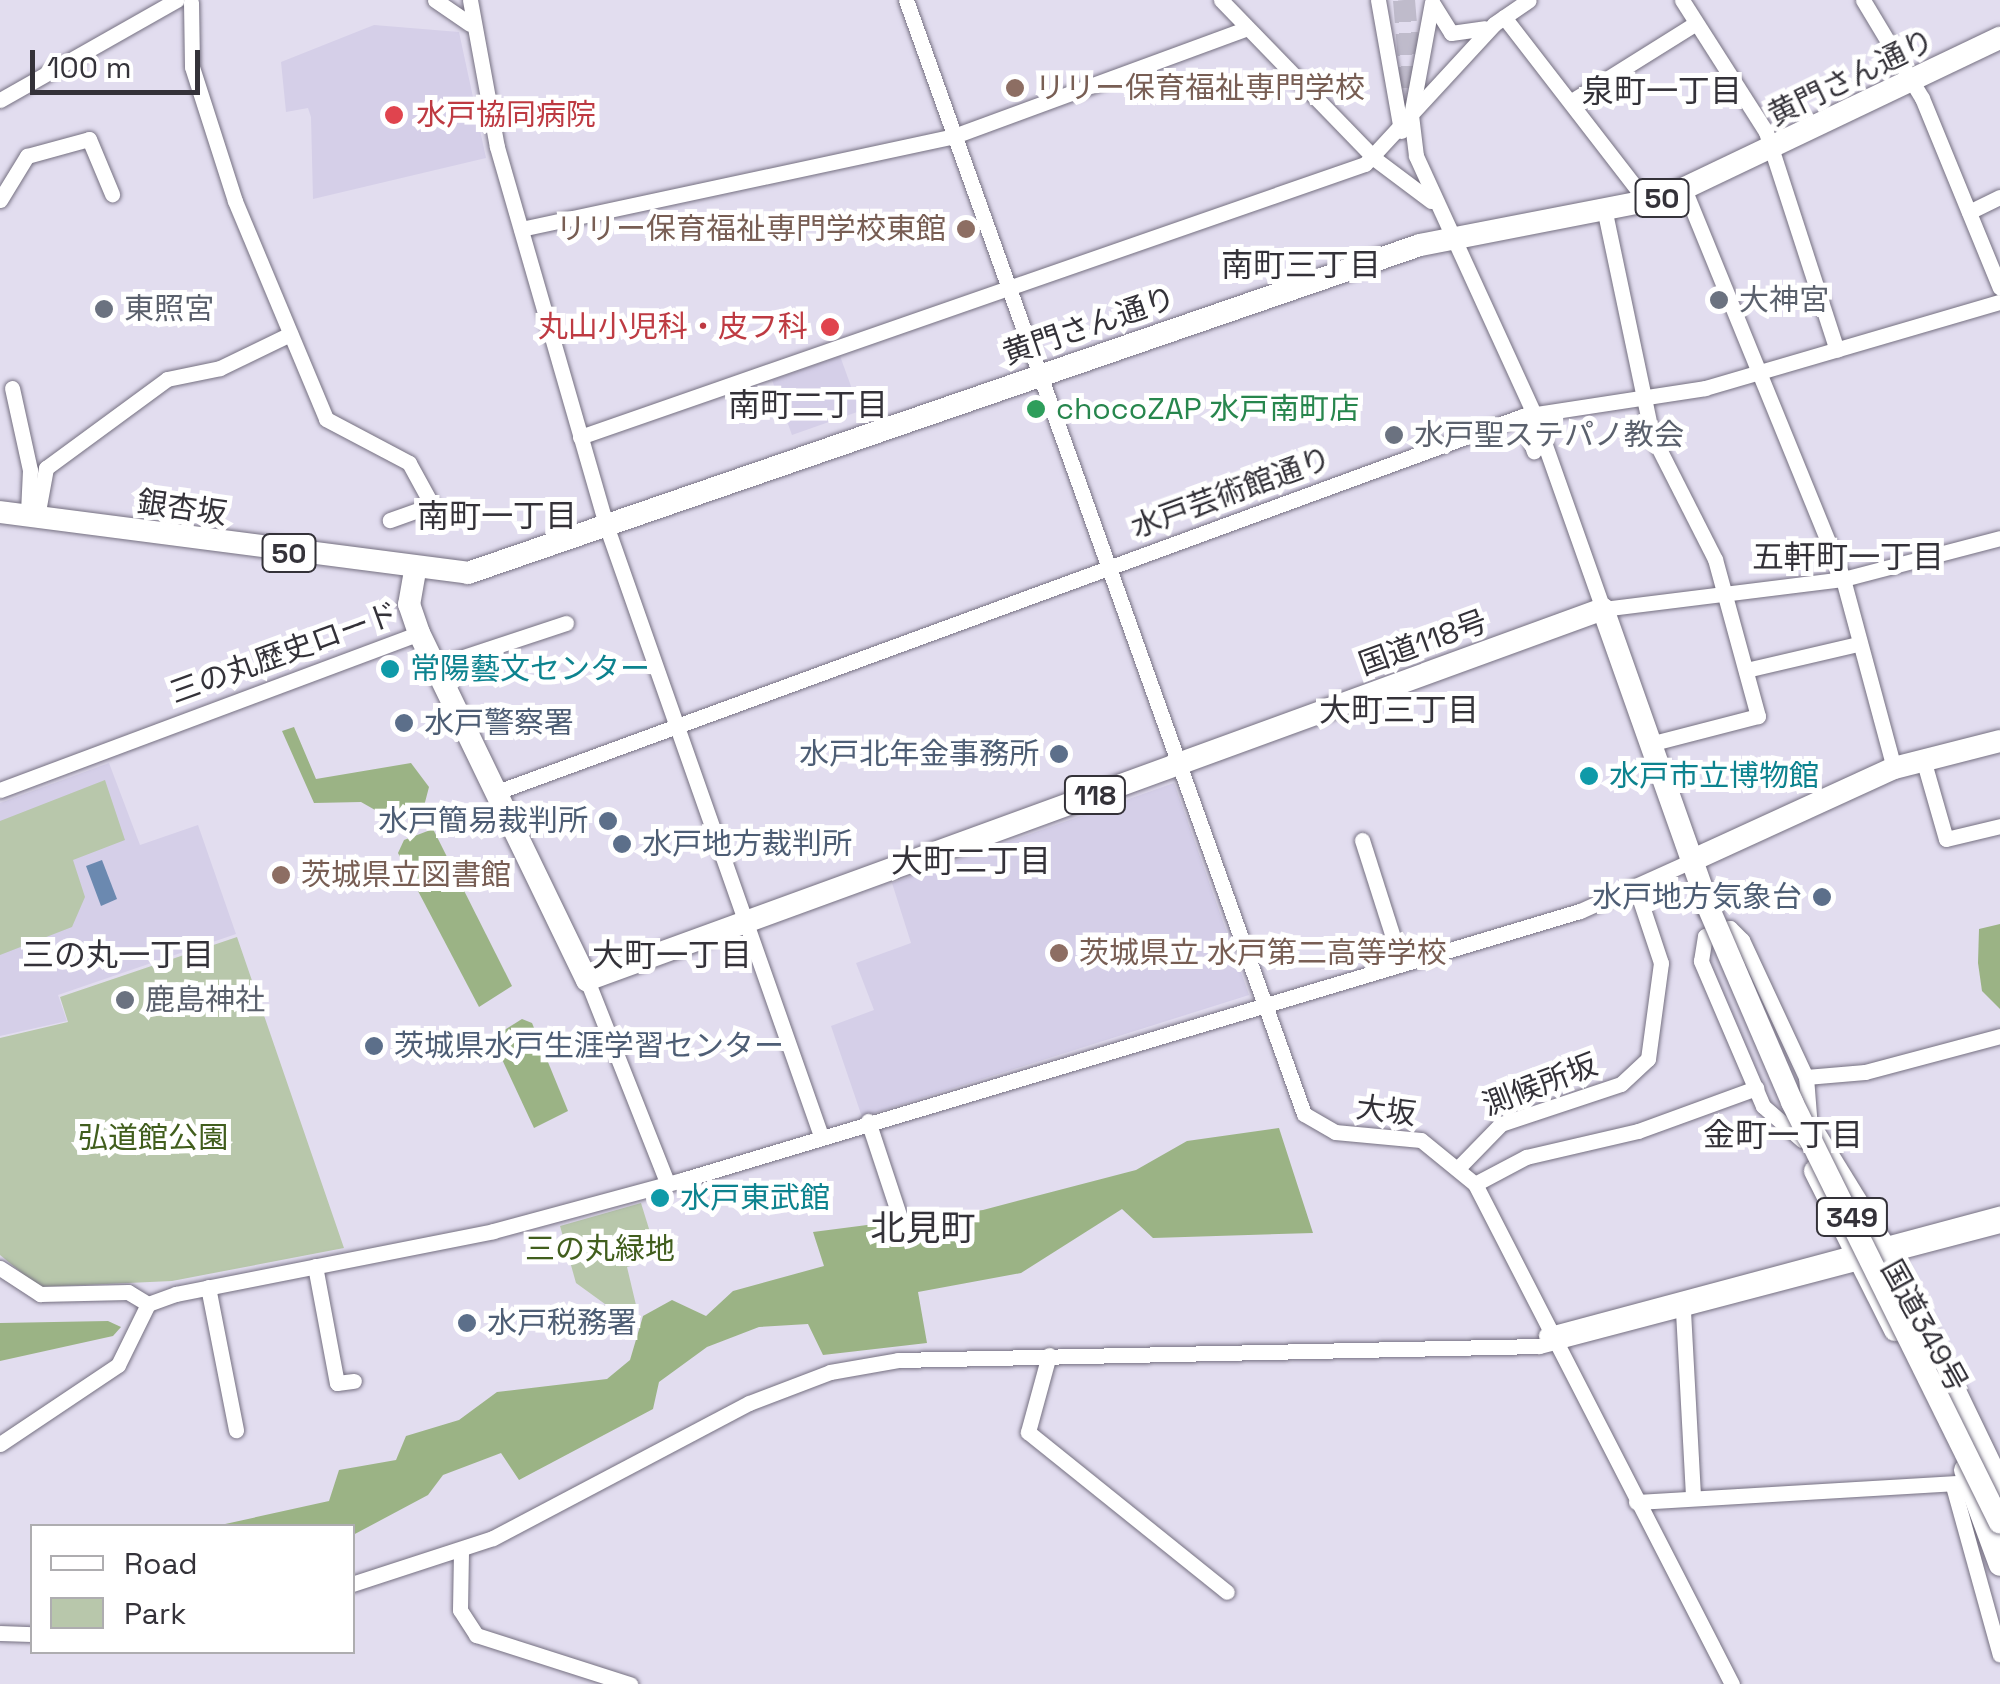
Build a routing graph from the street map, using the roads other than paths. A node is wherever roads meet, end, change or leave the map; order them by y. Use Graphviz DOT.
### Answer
graph roads {
  1 [pos="210,0"];
  2 [pos="434,0"];
  3 [pos="470,0"];
  4 [pos="906,0"];
  5 [pos="1221,0"];
  6 [pos="1378,0"];
  7 [pos="1388,0"];
  8 [pos="1682,0"];
  9 [pos="1863,0"];
  10 [pos="184,1"];
  11 [pos="1432,1"];
  12 [pos="1511,10"];
  13 [pos="1696,23"];
  14 [pos="470,24"];
  15 [pos="1247,28"];
  16 [pos="2000,38"];
  17 [pos="1909,81"];
  18 [pos="0,100"];
  19 [pos="1573,100"];
  20 [pos="1411,115"];
  21 [pos="1400,131"];
  22 [pos="954,136"];
  23 [pos="1773,150"];
  24 [pos="1375,159"];
  25 [pos="1686,191"];
  26 [pos="112,194"];
  27 [pos="2000,197"];
  28 [pos="0,200"];
  29 [pos="1431,201"];
  30 [pos="1647,202"];
  31 [pos="1604,208"];
  32 [pos="1969,212"];
  33 [pos="521,229"];
  34 [pos="1452,235"];
  35 [pos="2000,288"];
  36 [pos="1009,289"];
  37 [pos="2000,302"];
  38 [pos="290,334"];
  39 [pos="1837,350"];
  40 [pos="1762,372"];
  41 [pos="1037,376"];
  42 [pos="12,388"];
  43 [pos="1641,397"];
  44 [pos="1529,416"];
  45 [pos="580,437"];
  46 [pos="1534,451"];
  47 [pos="0,512"];
  48 [pos="32,517"];
  49 [pos="390,520"];
  50 [pos="606,526"];
  51 [pos="2000,538"];
  52 [pos="1105,568"];
  53 [pos="414,571"];
  54 [pos="1843,579"];
  55 [pos="1726,595"];
  56 [pos="1603,609"];
  57 [pos="566,623"];
  58 [pos="419,633"];
  59 [pos="1858,644"];
  60 [pos="436,666"];
  61 [pos="1746,670"];
  62 [pos="679,724"];
  63 [pos="2000,741"];
  64 [pos="1650,744"];
  65 [pos="1924,759"];
  66 [pos="1175,766"];
  67 [pos="1894,768"];
  68 [pos="0,790"];
  69 [pos="497,792"];
  70 [pos="2000,826"];
  71 [pos="1362,840"];
  72 [pos="1691,862"];
  73 [pos="1636,888"];
  74 [pos="746,922"];
  75 [pos="1721,945"];
  76 [pos="1400,959"];
  77 [pos="586,980"];
  78 [pos="1260,1001"];
  79 [pos="2000,1036"];
  80 [pos="1806,1078"];
  81 [pos="1756,1088"];
  82 [pos="868,1121"];
  83 [pos="1806,1134"];
  84 [pos="820,1136"];
  85 [pos="1460,1166"];
  86 [pos="666,1180"];
  87 [pos="1475,1184"];
  88 [pos="2000,1213"];
  89 [pos="2000,1226"];
  90 [pos="904,1230"];
  91 [pos="1886,1250"];
  92 [pos="1853,1259"];
  93 [pos="315,1266"];
  94 [pos="0,1268"];
  95 [pos="208,1287"];
  96 [pos="148,1304"];
  97 [pos="1682,1311"];
  98 [pos="1556,1338"];
  99 [pos="1049,1354"];
  100 [pos="354,1381"];
  101 [pos="236,1430"];
  102 [pos="0,1444"];
  103 [pos="1961,1484"];
  104 [pos="2000,1486"];
  105 [pos="1693,1494"];
  106 [pos="1636,1502"];
  107 [pos="2000,1522"];
  108 [pos="461,1552"];
  109 [pos="2000,1565"];
  110 [pos="355,1583"];
  111 [pos="1227,1592"];
  112 [pos="0,1633"];
  113 [pos="30,1634"];
  114 [pos="2000,1655"];
  115 [pos="630,1684"];
  116 [pos="1732,1684"];
  1 -- 10 [label="street"];
  2 -- 14 [label="street"];
  3 -- 14 [label="street"];
  4 -- 22 [label="street, 大坂"];
  5 -- 15 [label="street"];
  6 -- 21 [label="street"];
  7 -- 20 [label="street"];
  8 -- 13 [label="street"];
  9 -- 17 [label="street"];
  10 -- 18 [label="street"];
  10 -- 38 [label="street"];
  11 -- 12 [label="street"];
  11 -- 20 [label="street"];
  12 -- 19 [label="street"];
  12 -- 20 [label="street"];
  13 -- 19 [label="street"];
  13 -- 23 [label="street"];
  14 -- 33 [label="street"];
  15 -- 22 [label="street"];
  15 -- 24 [label="street"];
  16 -- 17 [label="highway, 黄門さん通り / 50"];
  17 -- 23 [label="highway, 黄門さん通り / 50"];
  17 -- 32 [label="street"];
  19 -- 30 [label="street"];
  20 -- 21 [label="street"];
  20 -- 29 [label="street"];
  21 -- 24 [label="street"];
  22 -- 33 [label="street"];
  22 -- 36 [label="street, 大坂"];
  23 -- 25 [label="highway, 黄門さん通り / 50"];
  23 -- 39 [label="street"];
  24 -- 29 [label="street"];
  24 -- 36 [label="street"];
  25 -- 30 [label="highway, 黄門さん通り / 50"];
  25 -- 40 [label="street"];
  26 -- 28 [label="street"];
  27 -- 32 [label="street"];
  29 -- 34 [label="street"];
  30 -- 31 [label="highway, 黄門さん通り / 50"];
  31 -- 34 [label="highway, 黄門さん通り / 50"];
  31 -- 43 [label="street"];
  32 -- 35 [label="street"];
  33 -- 45 [label="street"];
  34 -- 41 [label="highway, 黄門さん通り / 50"];
  34 -- 44 [label="street"];
  36 -- 41 [label="street, 大坂"];
  36 -- 45 [label="street"];
  37 -- 39 [label="street, 水戸芸術館通り"];
  38 -- 48 [label="street"];
  38 -- 49 [label="street"];
  39 -- 40 [label="street, 水戸芸術館通り"];
  40 -- 43 [label="street, 水戸芸術館通り"];
  40 -- 54 [label="street"];
  41 -- 50 [label="highway, 黄門さん通り / 50"];
  41 -- 52 [label="street, 大坂"];
  42 -- 48 [label="street"];
  43 -- 44 [label="street, 水戸芸術館通り"];
  43 -- 55 [label="street"];
  44 -- 46 [label="street"];
  44 -- 52 [label="street, 水戸芸術館通り"];
  44 -- 56 [label="street"];
  45 -- 50 [label="street"];
  47 -- 48 [label="highway, 銀杏坂 / 50"];
  48 -- 53 [label="highway, 銀杏坂 / 50"];
  50 -- 53 [label="highway, 黄門さん通り / 50"];
  50 -- 62 [label="street"];
  51 -- 54 [label="street"];
  52 -- 62 [label="street, 水戸芸術館通り"];
  52 -- 66 [label="street, 大坂"];
  53 -- 58 [label="highway"];
  54 -- 55 [label="street"];
  54 -- 59 [label="street"];
  55 -- 56 [label="street"];
  55 -- 61 [label="street"];
  56 -- 64 [label="highway"];
  56 -- 66 [label="highway, 国道118号 / 118"];
  57 -- 60 [label="street"];
  58 -- 60 [label="highway, 三の丸歴史ロード"];
  58 -- 68 [label="street, 三の丸歴史ロード"];
  59 -- 61 [label="street"];
  59 -- 67 [label="street"];
  60 -- 69 [label="highway, 三の丸歴史ロード"];
  61 -- 64 [label="street"];
  62 -- 69 [label="street, 水戸芸術館通り"];
  62 -- 74 [label="street"];
  63 -- 65 [label="highway"];
  64 -- 72 [label="highway"];
  65 -- 67 [label="highway"];
  65 -- 70 [label="street"];
  66 -- 74 [label="highway, 国道118号 / 118"];
  66 -- 78 [label="street, 大坂"];
  67 -- 72 [label="highway"];
  69 -- 77 [label="highway, 三の丸歴史ロード"];
  71 -- 76 [label="street"];
  72 -- 73 [label="street"];
  72 -- 107 [label="highway, 国道349号 / 349, bridge"];
  73 -- 76 [label="street"];
  73 -- 85 [label="street, 測候所坂"];
  74 -- 77 [label="highway, 国道118号 / 118"];
  74 -- 84 [label="street"];
  75 -- 83 [label="highway, 国道349号 / 349"];
  76 -- 78 [label="street"];
  77 -- 86 [label="street, 三の丸歴史ロード"];
  78 -- 82 [label="street"];
  78 -- 85 [label="street, 大坂"];
  79 -- 80 [label="street"];
  80 -- 81 [label="street"];
  80 -- 83 [label="street"];
  81 -- 83 [label="street"];
  81 -- 87 [label="street"];
  82 -- 84 [label="street"];
  82 -- 90 [label="street"];
  83 -- 91 [label="highway, 国道349号 / 349"];
  83 -- 92 [label="highway, 国道349号 / 349"];
  84 -- 86 [label="street"];
  85 -- 87 [label="street, 大坂"];
  86 -- 93 [label="street"];
  87 -- 98 [label="street, 大坂"];
  88 -- 91 [label="street"];
  89 -- 91 [label="street"];
  91 -- 92 [label="street"];
  91 -- 104 [label="highway, 国道349号 / 349"];
  92 -- 97 [label="street"];
  92 -- 98 [label="street"];
  92 -- 103 [label="highway, 国道349号 / 349"];
  93 -- 95 [label="street"];
  93 -- 100 [label="street"];
  94 -- 96 [label="street"];
  95 -- 96 [label="street"];
  95 -- 101 [label="street"];
  96 -- 102 [label="street"];
  97 -- 98 [label="street"];
  97 -- 105 [label="street"];
  98 -- 99 [label="street"];
  98 -- 106 [label="street, 大坂"];
  99 -- 108 [label="street"];
  99 -- 111 [label="street"];
  103 -- 105 [label="street"];
  103 -- 109 [label="highway, 国道349号 / 349"];
  103 -- 114 [label="street"];
  105 -- 106 [label="street"];
  106 -- 116 [label="street, 大坂"];
  108 -- 110 [label="street"];
  108 -- 115 [label="street"];
  112 -- 113 [label="street"];
}
